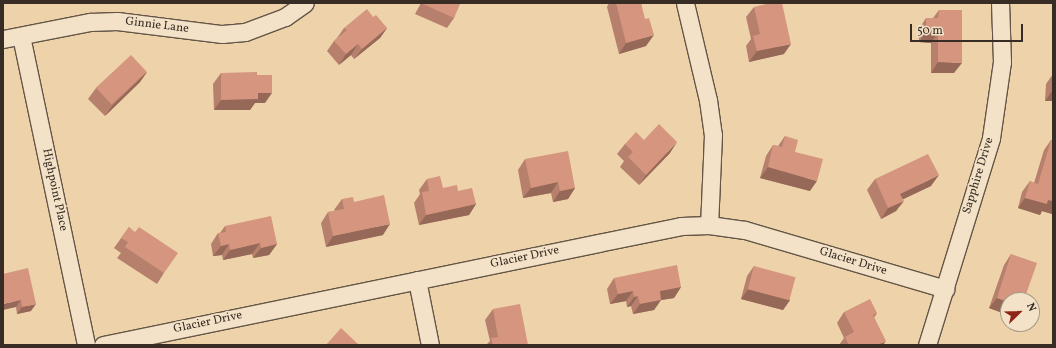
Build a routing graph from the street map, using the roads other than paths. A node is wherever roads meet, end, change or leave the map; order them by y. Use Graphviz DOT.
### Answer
graph roads {
  1 [pos="305,3"];
  2 [pos="685,3"];
  3 [pos="1000,3"];
  4 [pos="21,36"];
  5 [pos="3,39"];
  6 [pos="708,225"];
  7 [pos="417,280"];
  8 [pos="944,290"];
  9 [pos="86,345"];
  10 [pos="103,345"];
  11 [pos="430,345"];
  12 [pos="927,345"];
  1 -- 4 [label="street, Ginnie Lane"];
  2 -- 6 [label="street"];
  3 -- 8 [label="street, Sapphire Drive"];
  4 -- 5 [label="street, Ginnie Lane"];
  4 -- 9 [label="street, Highpoint Place"];
  6 -- 7 [label="street, Glacier Drive"];
  6 -- 8 [label="street, Glacier Drive"];
  7 -- 10 [label="street, Glacier Drive"];
  7 -- 11 [label="street"];
  8 -- 12 [label="street, Sapphire Drive"];
}
